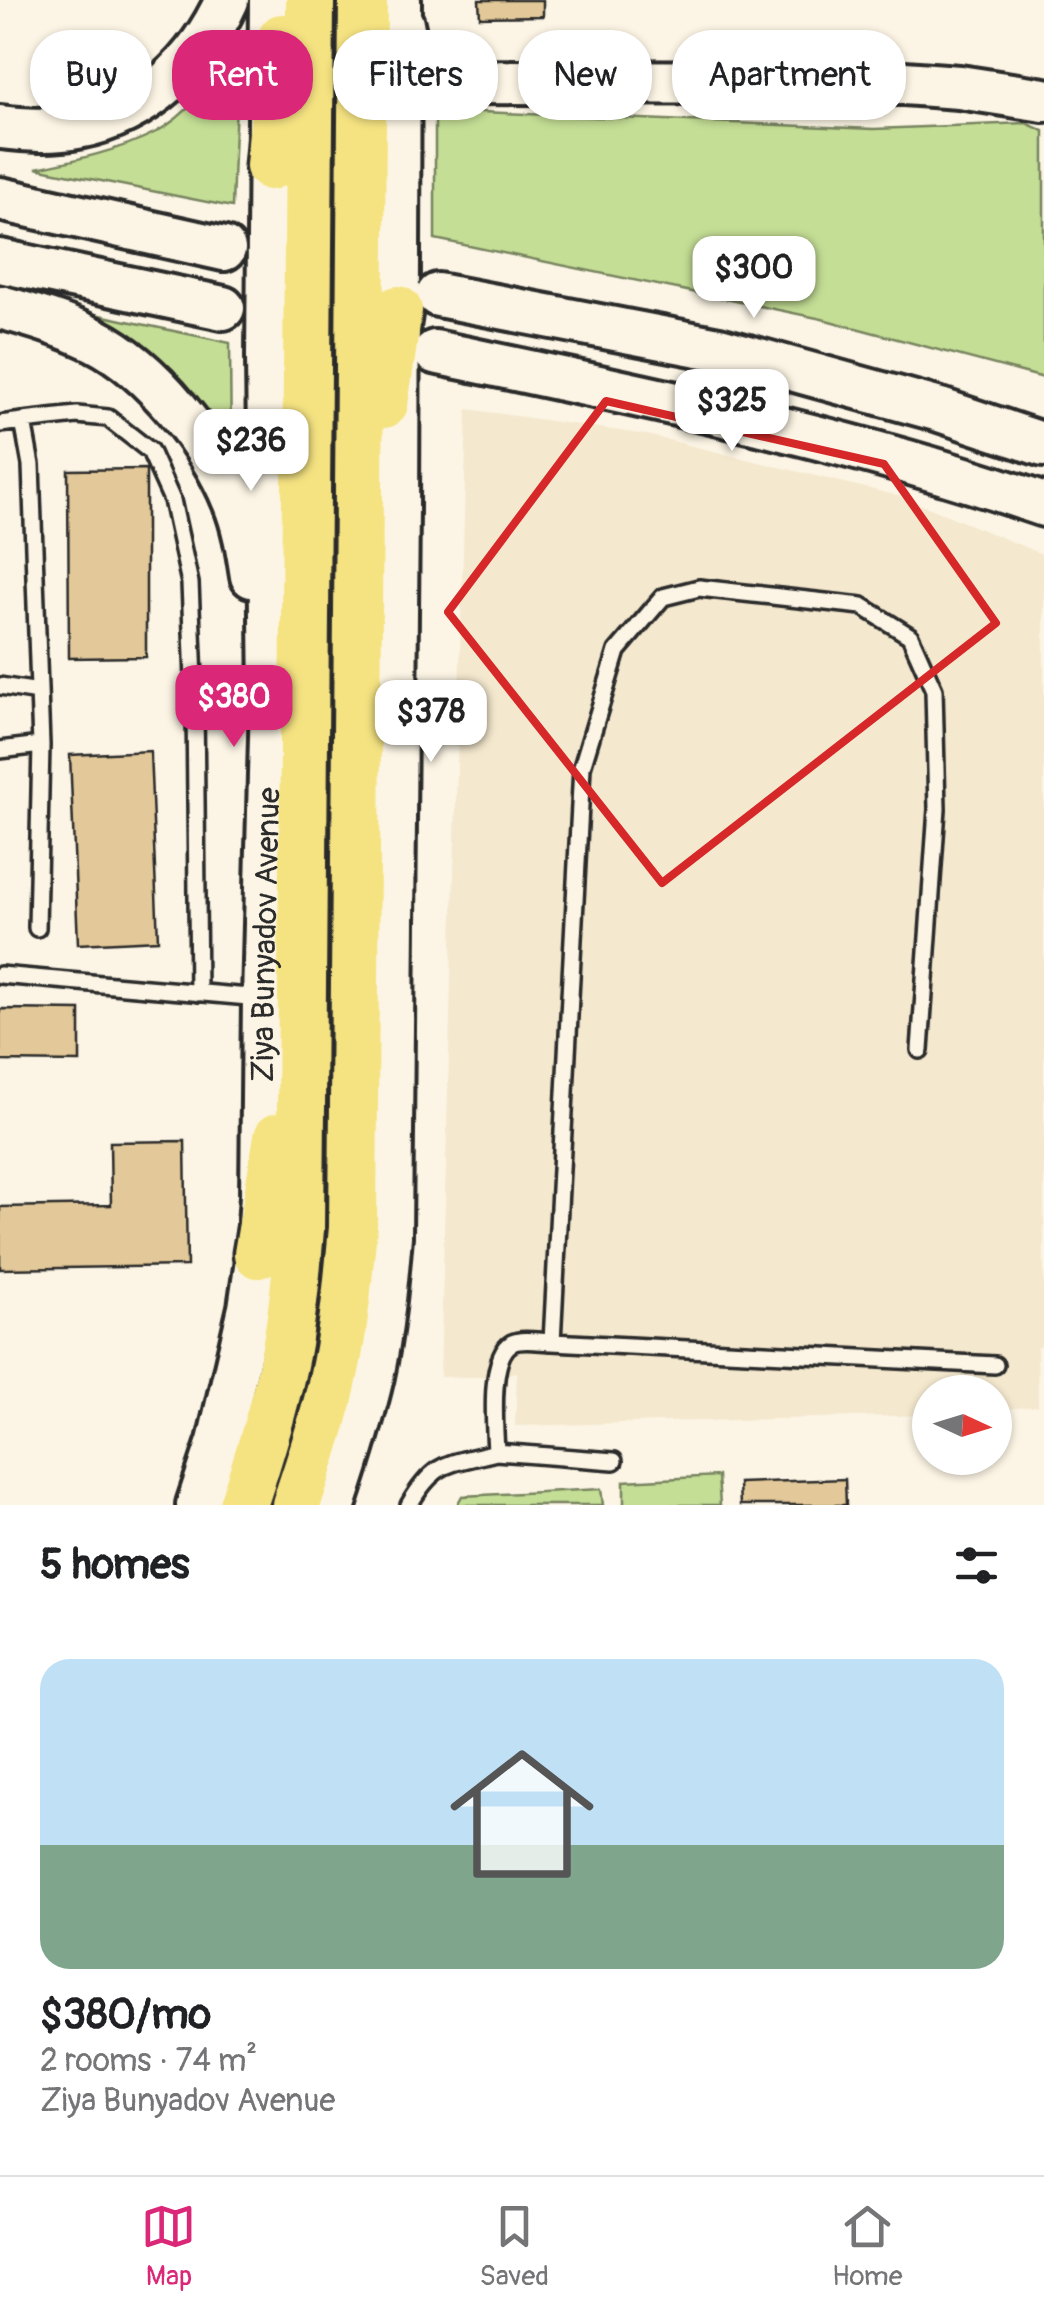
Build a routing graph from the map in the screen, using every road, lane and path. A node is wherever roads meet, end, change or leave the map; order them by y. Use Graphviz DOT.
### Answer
graph roads {
  1 [pos="227,0"];
  2 [pos="272,0"];
  3 [pos="286,0"];
  4 [pos="310,0"];
  5 [pos="387,2"];
  6 [pos="1044,100"];
  7 [pos="0,127"];
  8 [pos="270,166"];
  9 [pos="0,199"];
  10 [pos="224,249"];
  11 [pos="0,261"];
  12 [pos="418,303"];
  13 [pos="0,307"];
  14 [pos="222,308"];
  15 [pos="435,352"];
  16 [pos="268,357"];
  17 [pos="24,421"];
  18 [pos="0,424"];
  19 [pos="1044,444"];
  20 [pos="1044,505"];
  21 [pos="358,580"];
  22 [pos="305,622"];
  23 [pos="0,686"];
  24 [pos="38,692"];
  25 [pos="272,700"];
  26 [pos="195,704"];
  27 [pos="42,744"];
  28 [pos="0,750"];
  29 [pos="37,928"];
  30 [pos="0,976"];
  31 [pos="198,993"];
  32 [pos="283,1000"];
  33 [pos="920,1050"];
  34 [pos="258,1254"];
  35 [pos="552,1342"];
  36 [pos="994,1365"];
  37 [pos="496,1452"];
  38 [pos="614,1461"];
  39 [pos="198,1505"];
  40 [pos="243,1505"];
  41 [pos="296,1505"];
  42 [pos="334,1505"];
  43 [pos="409,1505"];
  1 -- 7 [label="main road"];
  2 -- 8 [label="main road, Ziya Bunyadov Avenue"];
  3 -- 8 [label="main road"];
  4 -- 22 [label="main road, Ziya Bunyadov Avenue"];
  5 -- 6 [label="main road"];
  5 -- 12 [label="main road"];
  5 -- 21 [label="main road"];
  8 -- 16 [label="main road, Ziya Bunyadov Avenue"];
  9 -- 10 [label="main road"];
  11 -- 14 [label="main road"];
  12 -- 19 [label="main road"];
  12 -- 21 [label="main road"];
  12 -- 42 [label="main road"];
  13 -- 25 [label="main road"];
  15 -- 20 [label="main road"];
  16 -- 22 [label="main road"];
  16 -- 25 [label="main road, Ziya Bunyadov Avenue"];
  17 -- 18 [label="lane"];
  17 -- 24 [label="lane"];
  17 -- 26 [label="lane"];
  21 -- 41 [label="main road"];
  22 -- 32 [label="main road, Ziya Bunyadov Avenue"];
  23 -- 24 [label="lane"];
  24 -- 27 [label="lane"];
  25 -- 26 [label="lane"];
  25 -- 32 [label="main road, Ziya Bunyadov Avenue"];
  26 -- 31 [label="lane"];
  27 -- 28 [label="lane"];
  27 -- 29 [label="lane"];
  30 -- 31 [label="lane"];
  31 -- 32 [label="lane"];
  32 -- 34 [label="main road"];
  32 -- 40 [label="main road, Ziya Bunyadov Avenue"];
  33 -- 35 [label="lane"];
  34 -- 39 [label="main road"];
  35 -- 36 [label="lane"];
  35 -- 37 [label="lane"];
  37 -- 38 [label="lane"];
  37 -- 43 [label="lane"];
}
